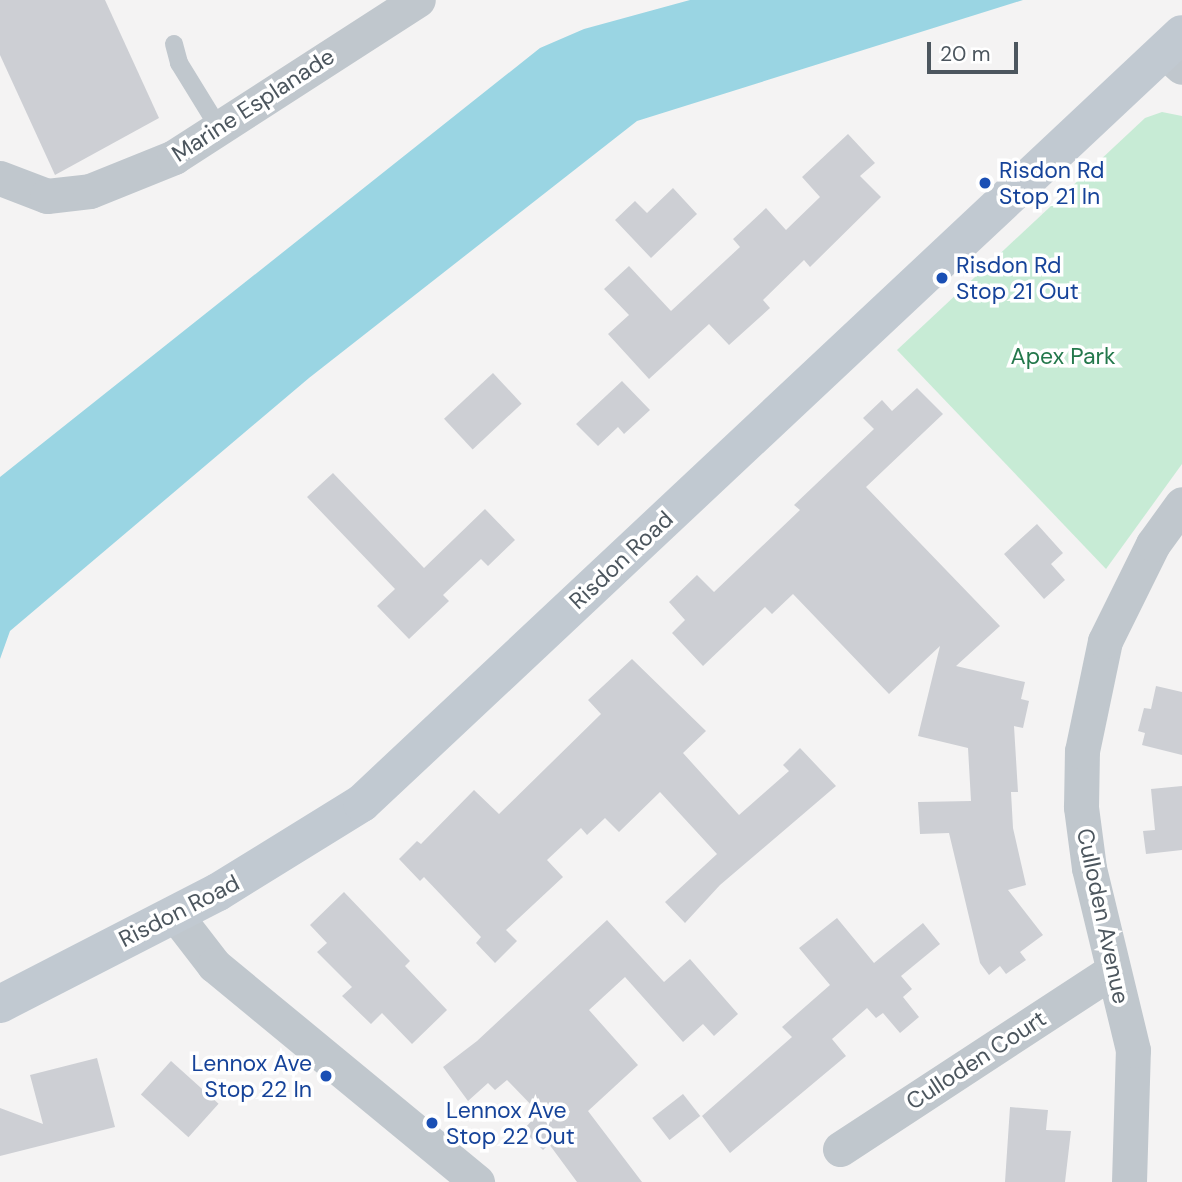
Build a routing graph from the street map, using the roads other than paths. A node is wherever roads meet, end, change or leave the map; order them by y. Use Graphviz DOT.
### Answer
graph roads {
  1 [pos="418,0"];
  2 [pos="174,44"];
  3 [pos="1176,50"];
  4 [pos="219,128"];
  5 [pos="0,178"];
  6 [pos="1182,504"];
  7 [pos="174,913"];
  8 [pos="1112,971"];
  9 [pos="0,1004"];
  10 [pos="840,1149"];
  11 [pos="477,1182"];
  12 [pos="1129,1182"];
  1 -- 4 [label="street, Marine Esplanade"];
  2 -- 4 [label="lane"];
  3 -- 7 [label="street, Risdon Road"];
  4 -- 5 [label="street, Marine Esplanade"];
  6 -- 8 [label="street, Culloden Avenue"];
  7 -- 9 [label="street, Risdon Road"];
  7 -- 11 [label="street"];
  8 -- 10 [label="street, Culloden Court"];
  8 -- 12 [label="street, Culloden Avenue"];
}
